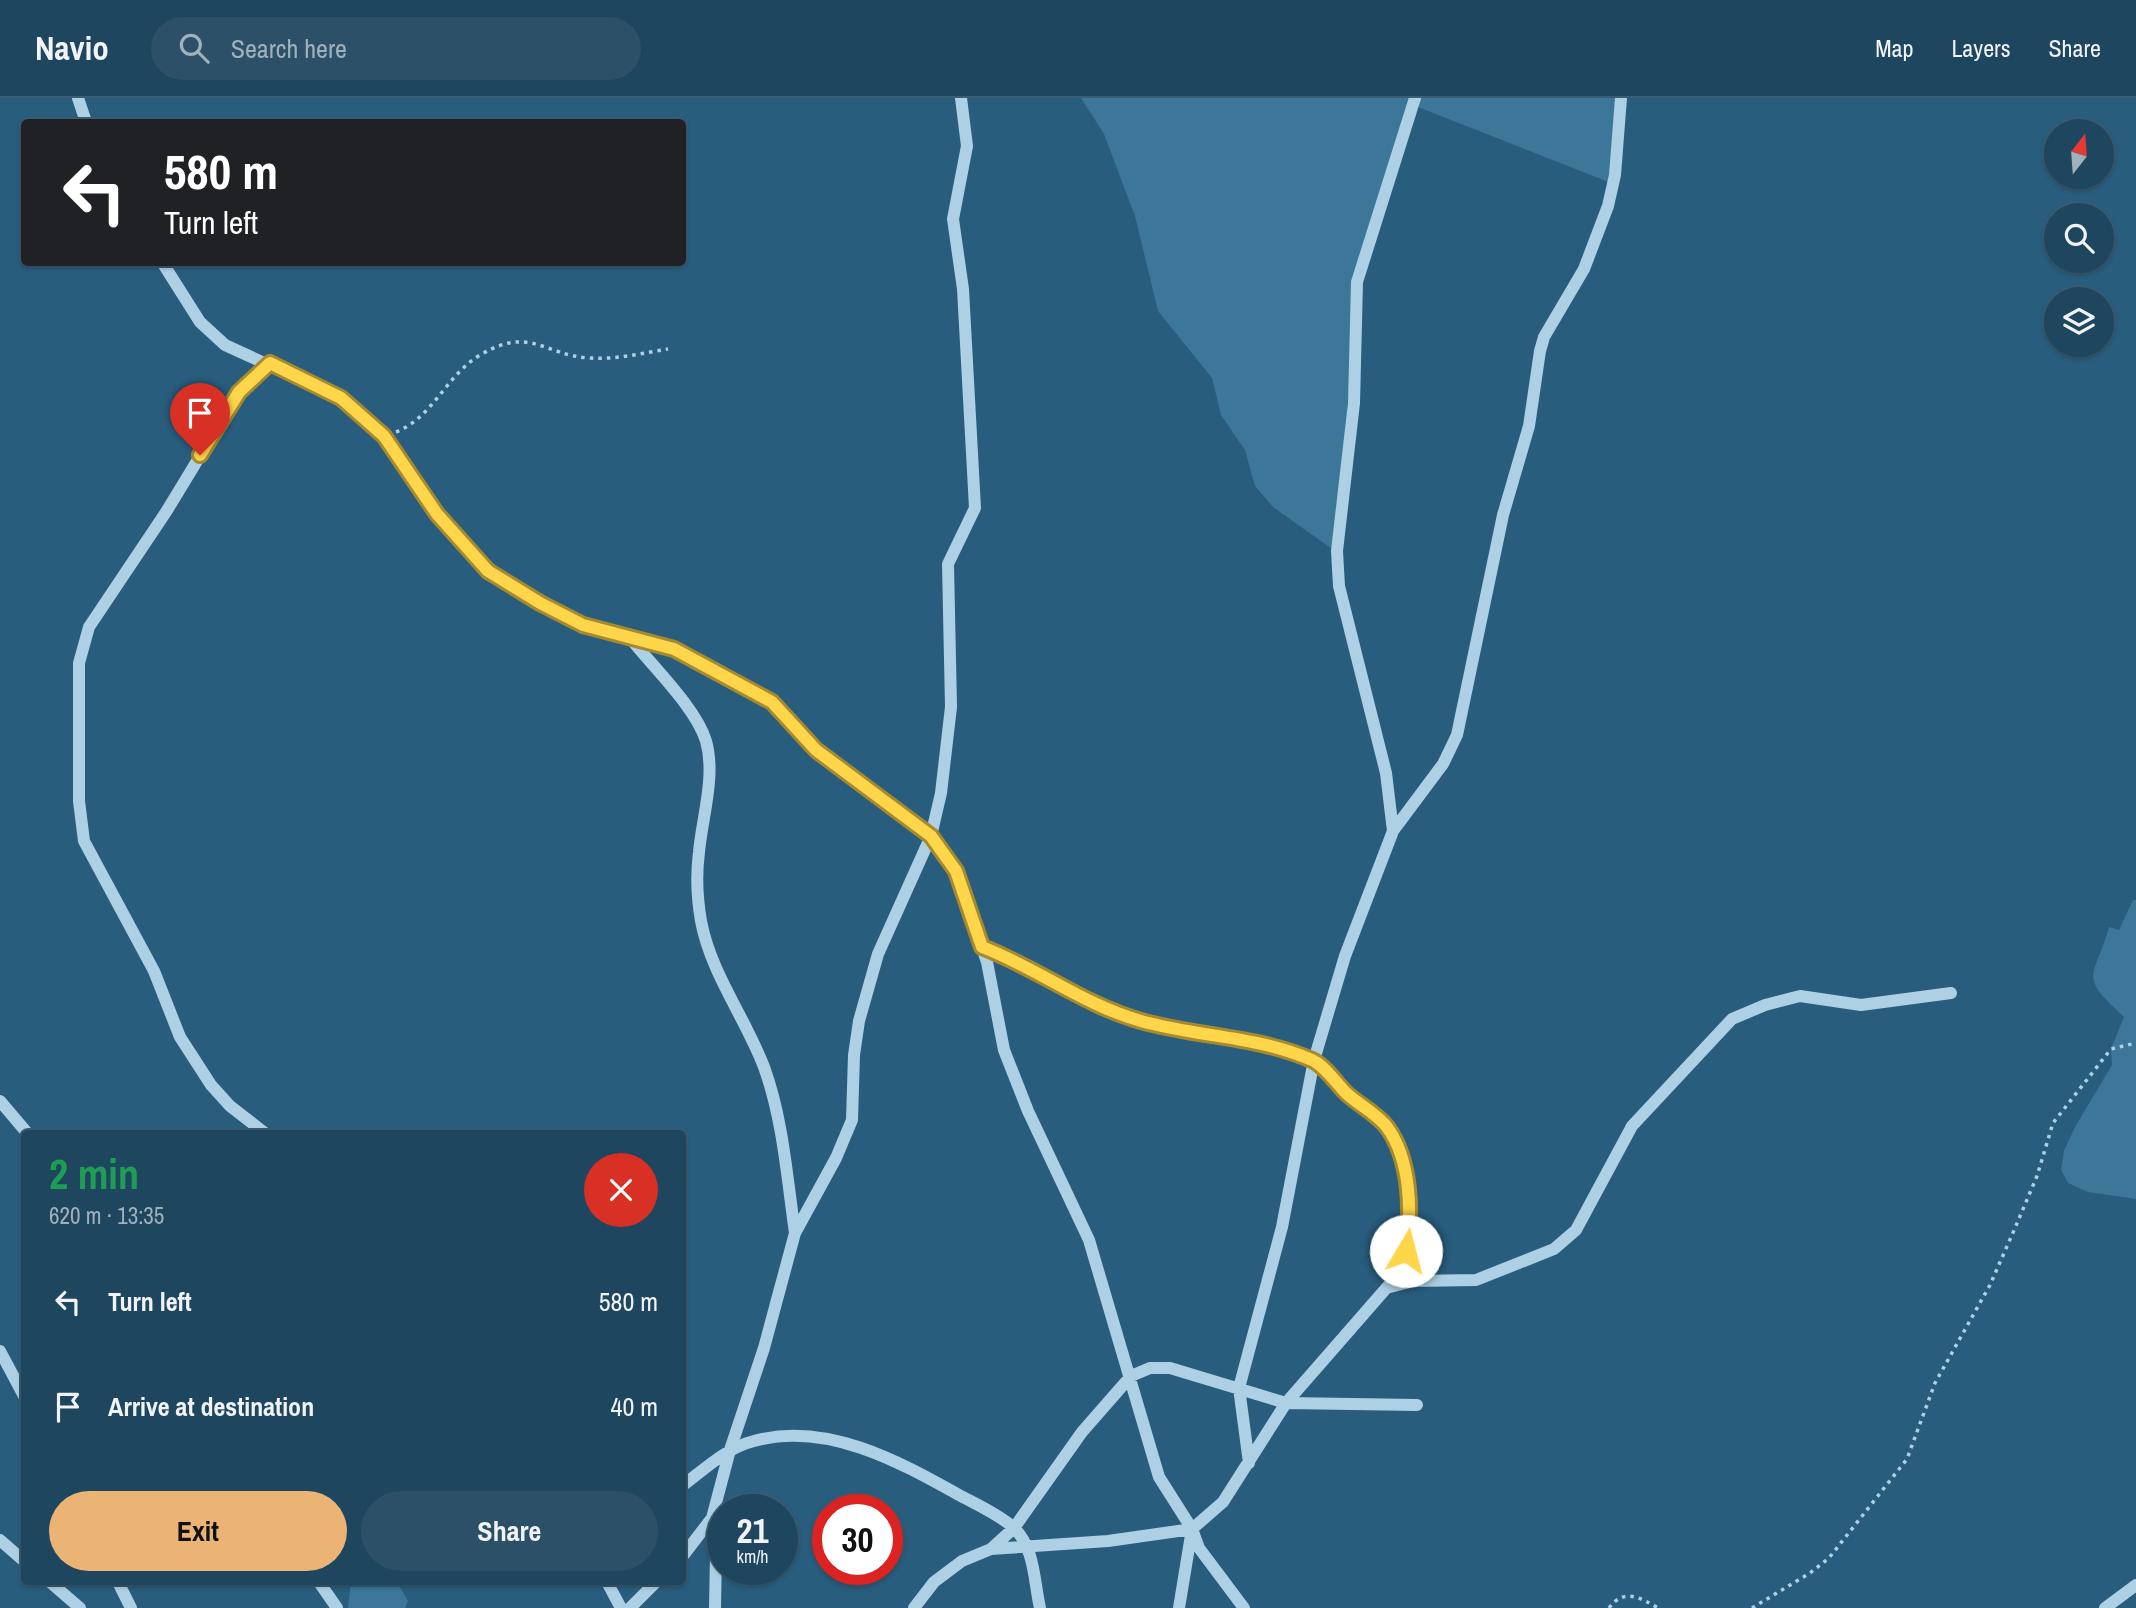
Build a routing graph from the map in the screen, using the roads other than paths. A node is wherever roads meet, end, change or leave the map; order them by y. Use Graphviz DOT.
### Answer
graph roads {
  1 [pos="78,98"];
  2 [pos="961,98"];
  3 [pos="1415,98"];
  4 [pos="1621,98"];
  5 [pos="85,119"];
  6 [pos="165,266"];
  7 [pos="270,363"];
  8 [pos="631,639"];
  9 [pos="1393,831"];
  10 [pos="931,836"];
  11 [pos="982,947"];
  12 [pos="1951,993"];
  13 [pos="1314,1060"];
  14 [pos="0,1101"];
  15 [pos="25,1130"];
  16 [pos="261,1130"];
  17 [pos="795,1233"];
  18 [pos="1390,1287"];
  19 [pos="0,1351"];
  20 [pos="1131,1376"];
  21 [pos="1239,1388"];
  22 [pos="21,1390"];
  23 [pos="1286,1403"];
  24 [pos="1417,1405"];
  25 [pos="730,1450"];
  26 [pos="1248,1463"];
  27 [pos="686,1483"];
  28 [pos="718,1494"];
  29 [pos="707,1524"];
  30 [pos="1014,1528"];
  31 [pos="1192,1529"];
  32 [pos="0,1540"];
  33 [pos="1026,1547"];
  34 [pos="991,1549"];
  35 [pos="686,1552"];
  36 [pos="21,1558"];
  37 [pos="53,1585"];
  38 [pos="120,1585"];
  39 [pos="321,1585"];
  40 [pos="609,1585"];
  41 [pos="653,1585"];
  42 [pos="715,1585"];
  43 [pos="2136,1585"];
  44 [pos="80,1608"];
  45 [pos="131,1608"];
  46 [pos="337,1608"];
  47 [pos="621,1608"];
  48 [pos="629,1608"];
  49 [pos="715,1608"];
  50 [pos="914,1608"];
  51 [pos="1040,1608"];
  52 [pos="1179,1608"];
  53 [pos="1244,1608"];
  54 [pos="2105,1608"];
  1 -- 5 [label="street"];
  2 -- 10 [label="street"];
  3 -- 9 [label="street"];
  4 -- 9 [label="street"];
  6 -- 7 [label="street"];
  7 -- 8 [label="street"];
  7 -- 16 [label="street"];
  8 -- 10 [label="street"];
  8 -- 17 [label="street"];
  9 -- 13 [label="street"];
  10 -- 11 [label="street"];
  10 -- 17 [label="street"];
  11 -- 13 [label="street"];
  11 -- 20 [label="street"];
  12 -- 18 [label="street"];
  13 -- 18 [label="street"];
  13 -- 21 [label="street"];
  14 -- 15 [label="street"];
  17 -- 25 [label="street"];
  18 -- 23 [label="street"];
  19 -- 22 [label="street"];
  20 -- 21 [label="street"];
  20 -- 30 [label="street"];
  20 -- 31 [label="street"];
  21 -- 23 [label="street"];
  21 -- 26 [label="street"];
  23 -- 24 [label="street"];
  23 -- 26 [label="street"];
  25 -- 27 [label="street"];
  25 -- 28 [label="street"];
  25 -- 30 [label="street"];
  26 -- 31 [label="street"];
  29 -- 35 [label="street"];
  30 -- 33 [label="street"];
  30 -- 34 [label="street"];
  31 -- 33 [label="street"];
  31 -- 52 [label="street"];
  31 -- 53 [label="street"];
  32 -- 36 [label="street"];
  33 -- 34 [label="street"];
  33 -- 51 [label="street"];
  34 -- 50 [label="street"];
  37 -- 44 [label="street"];
  38 -- 45 [label="street"];
  39 -- 46 [label="street"];
  40 -- 47 [label="street"];
  41 -- 48 [label="street"];
  42 -- 49 [label="street"];
  43 -- 54 [label="street"];
}
